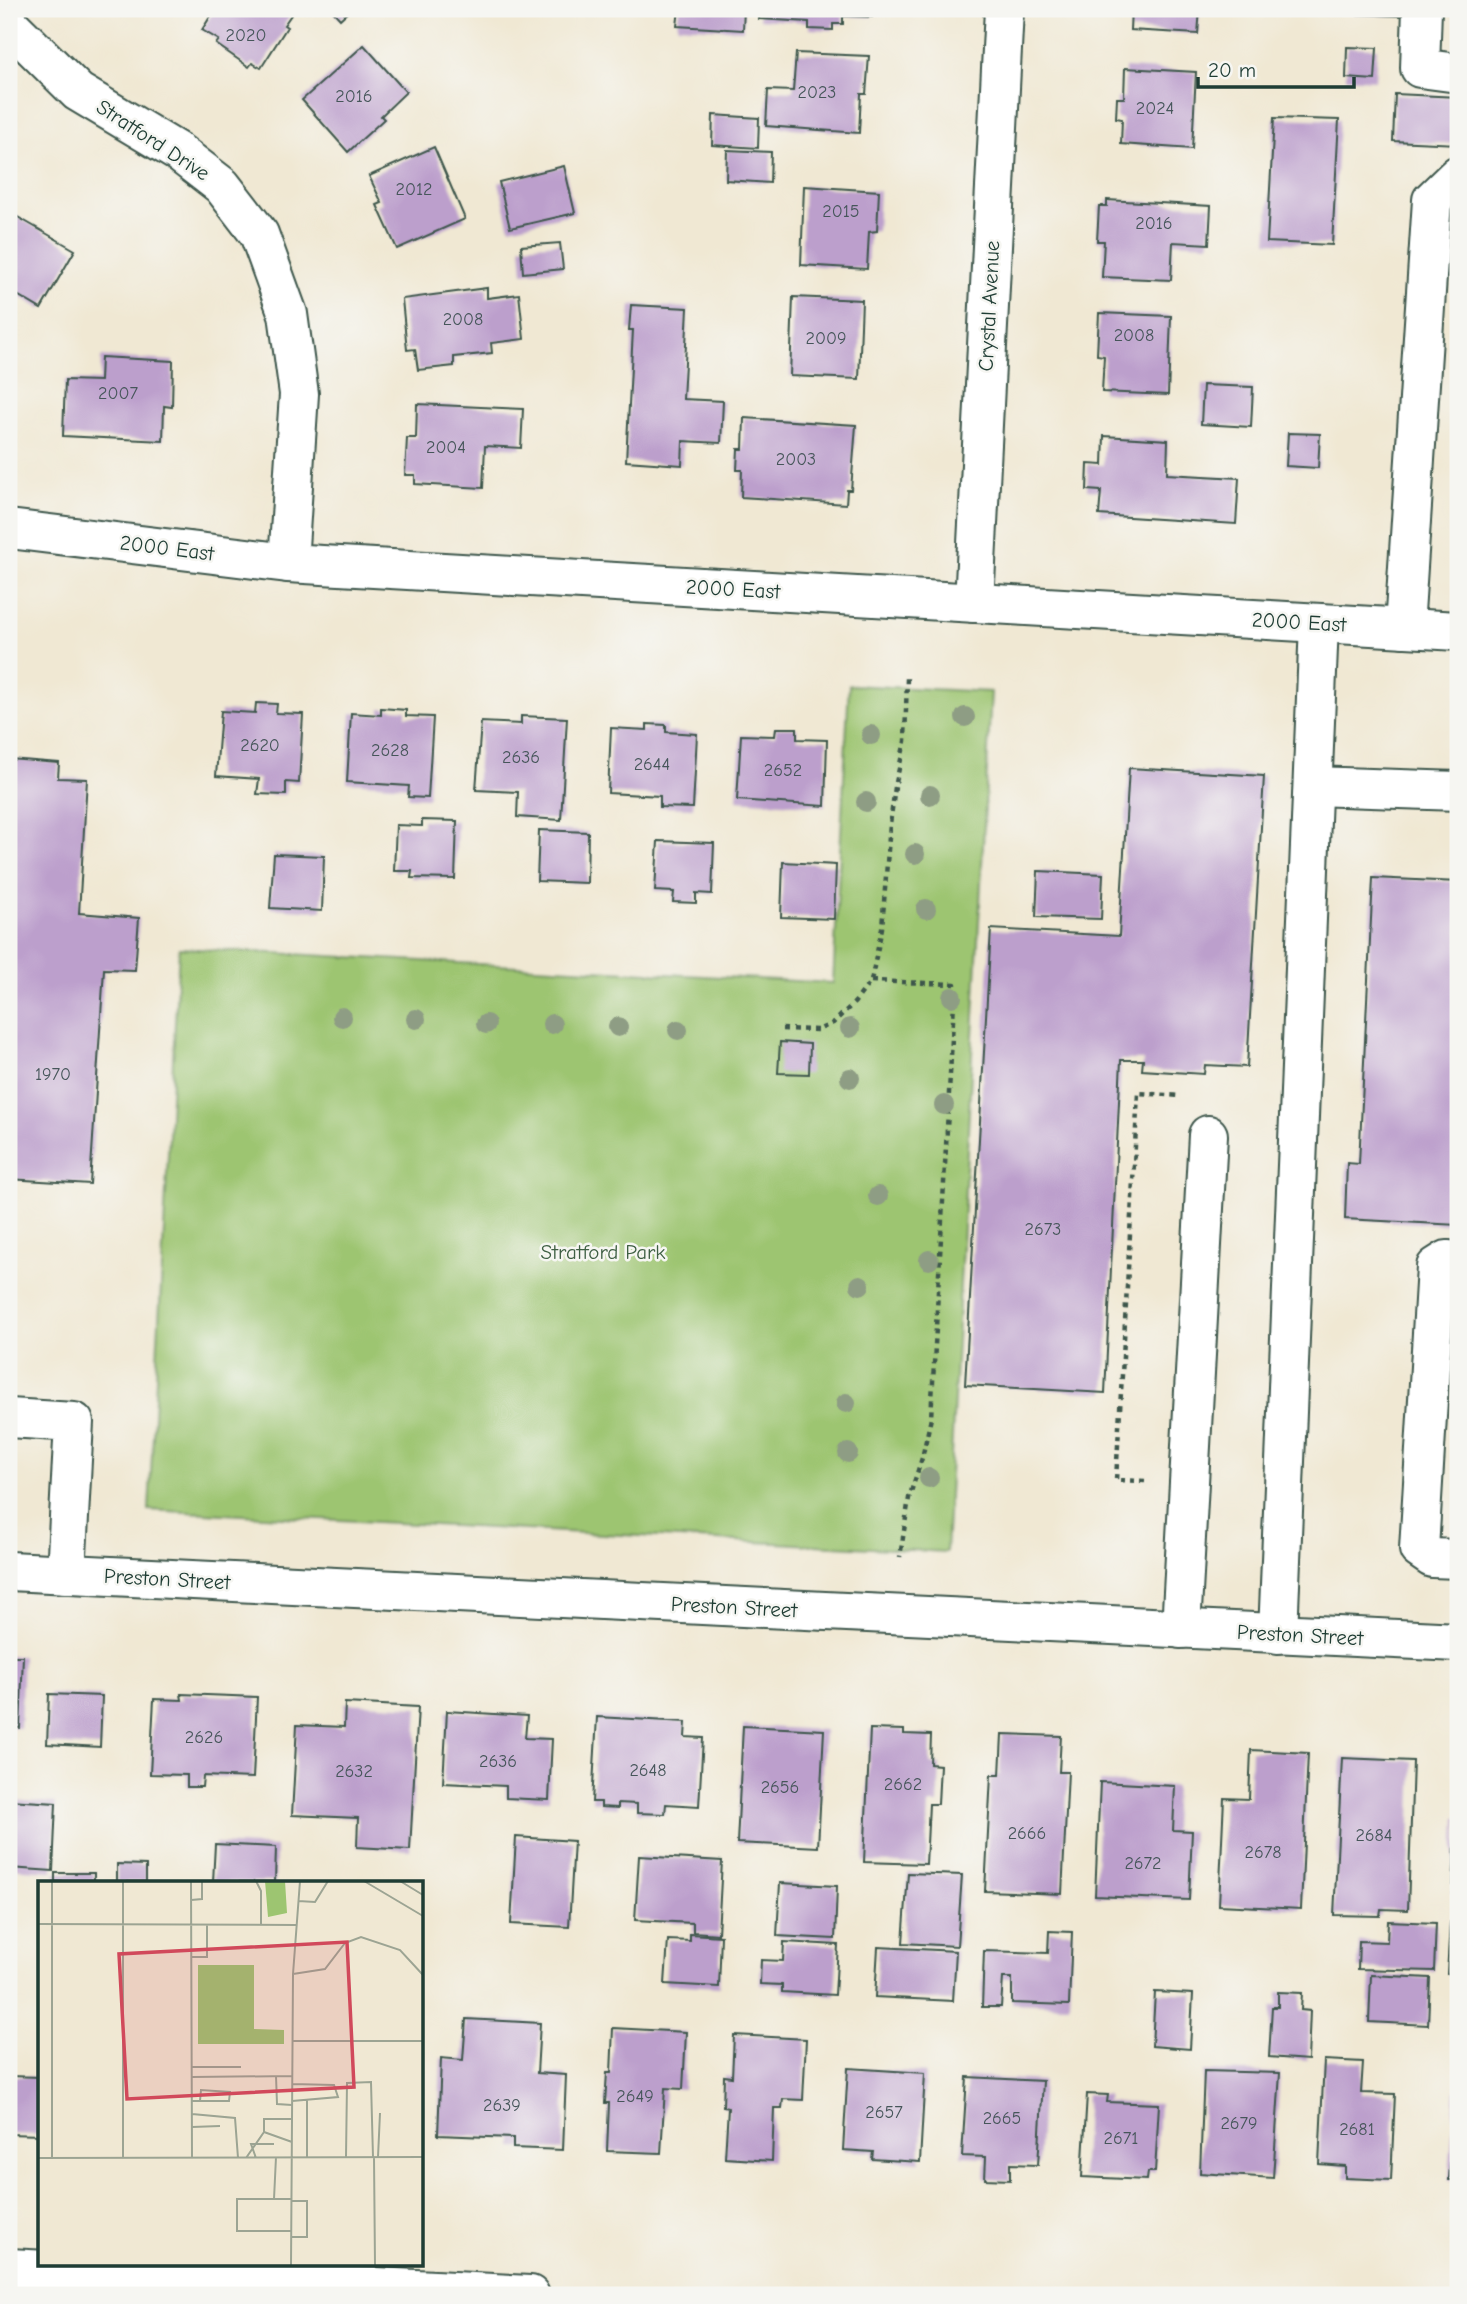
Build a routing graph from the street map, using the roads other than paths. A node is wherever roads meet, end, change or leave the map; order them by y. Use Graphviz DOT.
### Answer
graph roads {
  1 [pos="1004,9"];
  2 [pos="1422,9"];
  3 [pos="9,24"];
  4 [pos="1458,73"];
  5 [pos="1458,176"];
  6 [pos="9,528"];
  7 [pos="288,563"];
  8 [pos="974,603"];
  9 [pos="1319,623"];
  10 [pos="1404,628"];
  11 [pos="1458,631"];
  12 [pos="1313,786"];
  13 [pos="1458,791"];
  14 [pos="1208,1135"];
  15 [pos="1458,1261"];
  16 [pos="9,1418"];
  17 [pos="1458,1559"];
  18 [pos="9,1571"];
  19 [pos="66,1574"];
  20 [pos="1181,1629"];
  21 [pos="1278,1634"];
  22 [pos="1458,1642"];
  23 [pos="9,2268"];
  24 [pos="530,2295"];
  1 -- 8 [label="street, Crystal Avenue"];
  2 -- 4 [label="street"];
  3 -- 7 [label="street, Stratford Drive"];
  5 -- 10 [label="street"];
  6 -- 7 [label="street, 2000 East"];
  7 -- 8 [label="street, 2000 East"];
  8 -- 9 [label="street, 2000 East"];
  9 -- 10 [label="street, 2000 East"];
  9 -- 12 [label="street"];
  10 -- 11 [label="street, 2000 East"];
  12 -- 13 [label="street"];
  12 -- 21 [label="street"];
  14 -- 20 [label="street"];
  15 -- 17 [label="street"];
  16 -- 19 [label="street"];
  18 -- 19 [label="street, Preston Street"];
  19 -- 20 [label="street, Preston Street"];
  20 -- 21 [label="street, Preston Street"];
  21 -- 22 [label="street, Preston Street"];
  23 -- 24 [label="street"];
}
